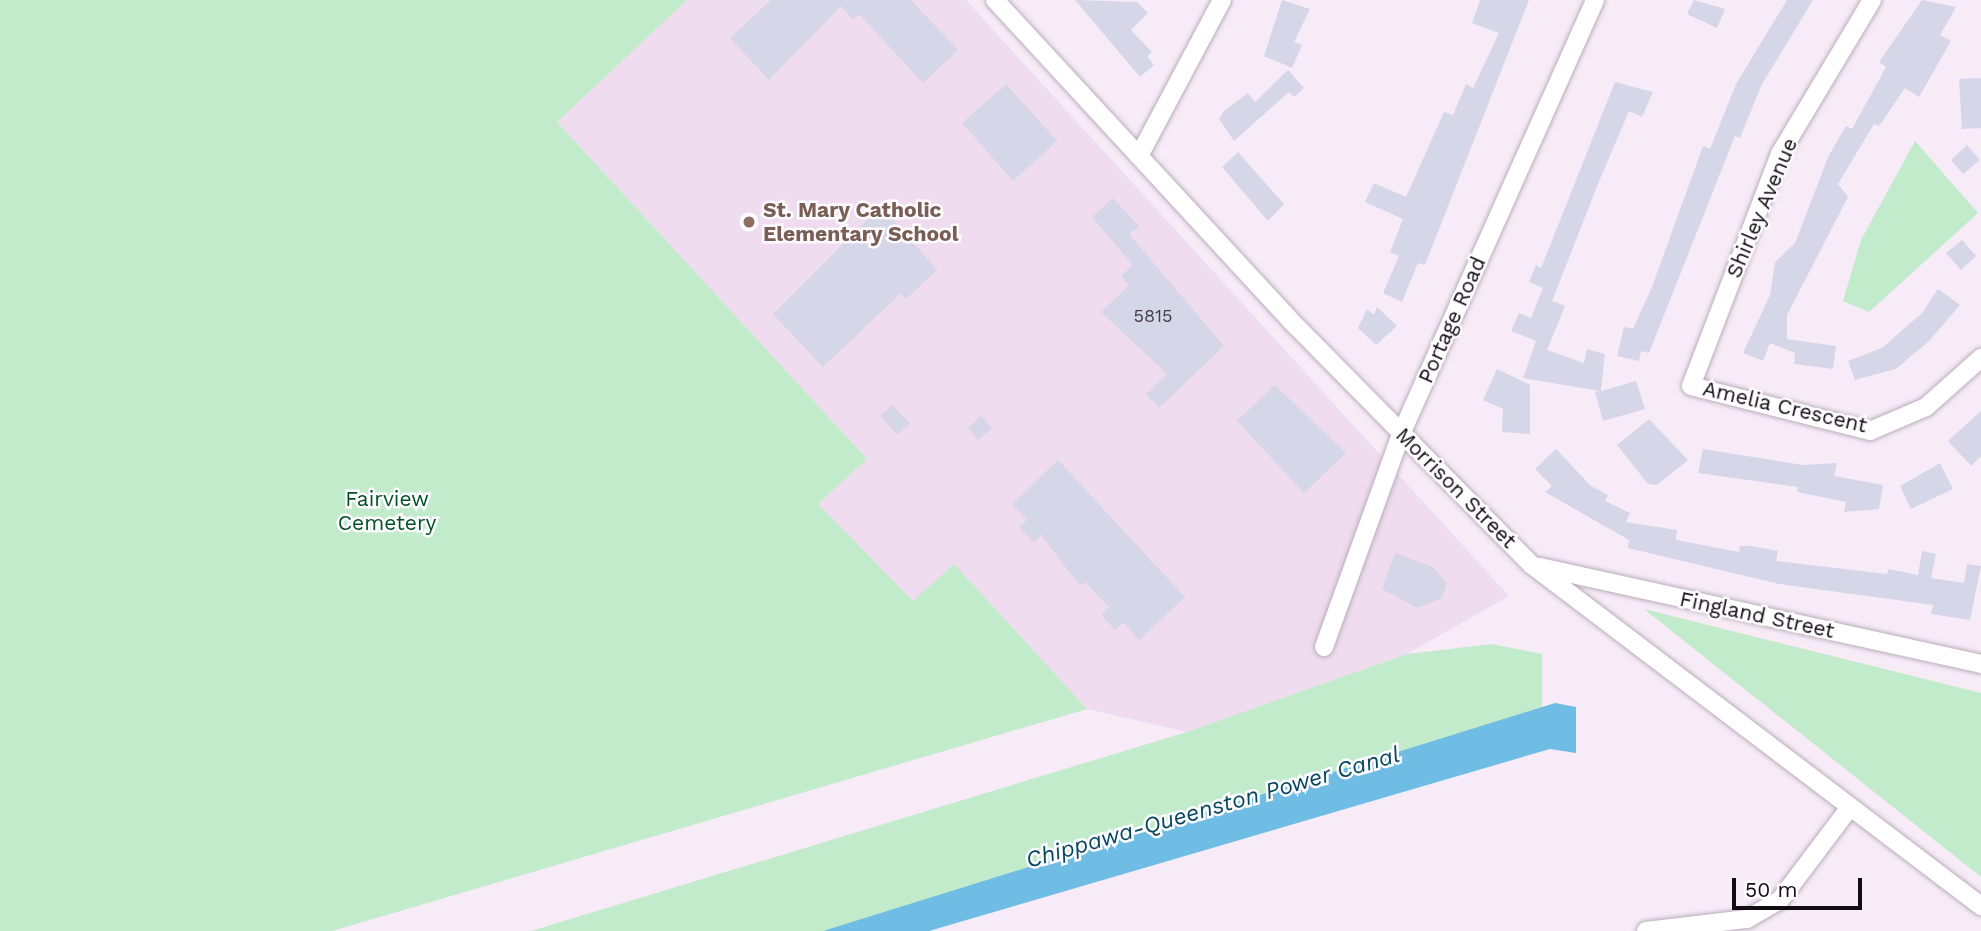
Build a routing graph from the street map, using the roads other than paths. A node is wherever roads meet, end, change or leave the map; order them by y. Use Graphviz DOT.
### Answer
graph roads {
  1 [pos="995,0"];
  2 [pos="1222,0"];
  3 [pos="1595,0"];
  4 [pos="1872,0"];
  5 [pos="1139,156"];
  6 [pos="1981,358"];
  7 [pos="1693,386"];
  8 [pos="1401,434"];
  9 [pos="1532,565"];
  10 [pos="1324,646"];
  11 [pos="1981,664"];
  12 [pos="1850,807"];
  13 [pos="1981,906"];
  14 [pos="1646,931"];
  1 -- 5 [label="street, Morrison Street"];
  2 -- 5 [label="street"];
  3 -- 8 [label="street, Portage Road"];
  4 -- 7 [label="street, Shirley Avenue"];
  5 -- 8 [label="street, Morrison Street"];
  6 -- 7 [label="street, Amelia Crescent"];
  8 -- 9 [label="street, Morrison Street"];
  8 -- 10 [label="street, Portage Road"];
  9 -- 11 [label="street, Fingland Street"];
  9 -- 12 [label="street, Morrison Street"];
  12 -- 13 [label="street, Morrison Street"];
  12 -- 14 [label="street"];
}
